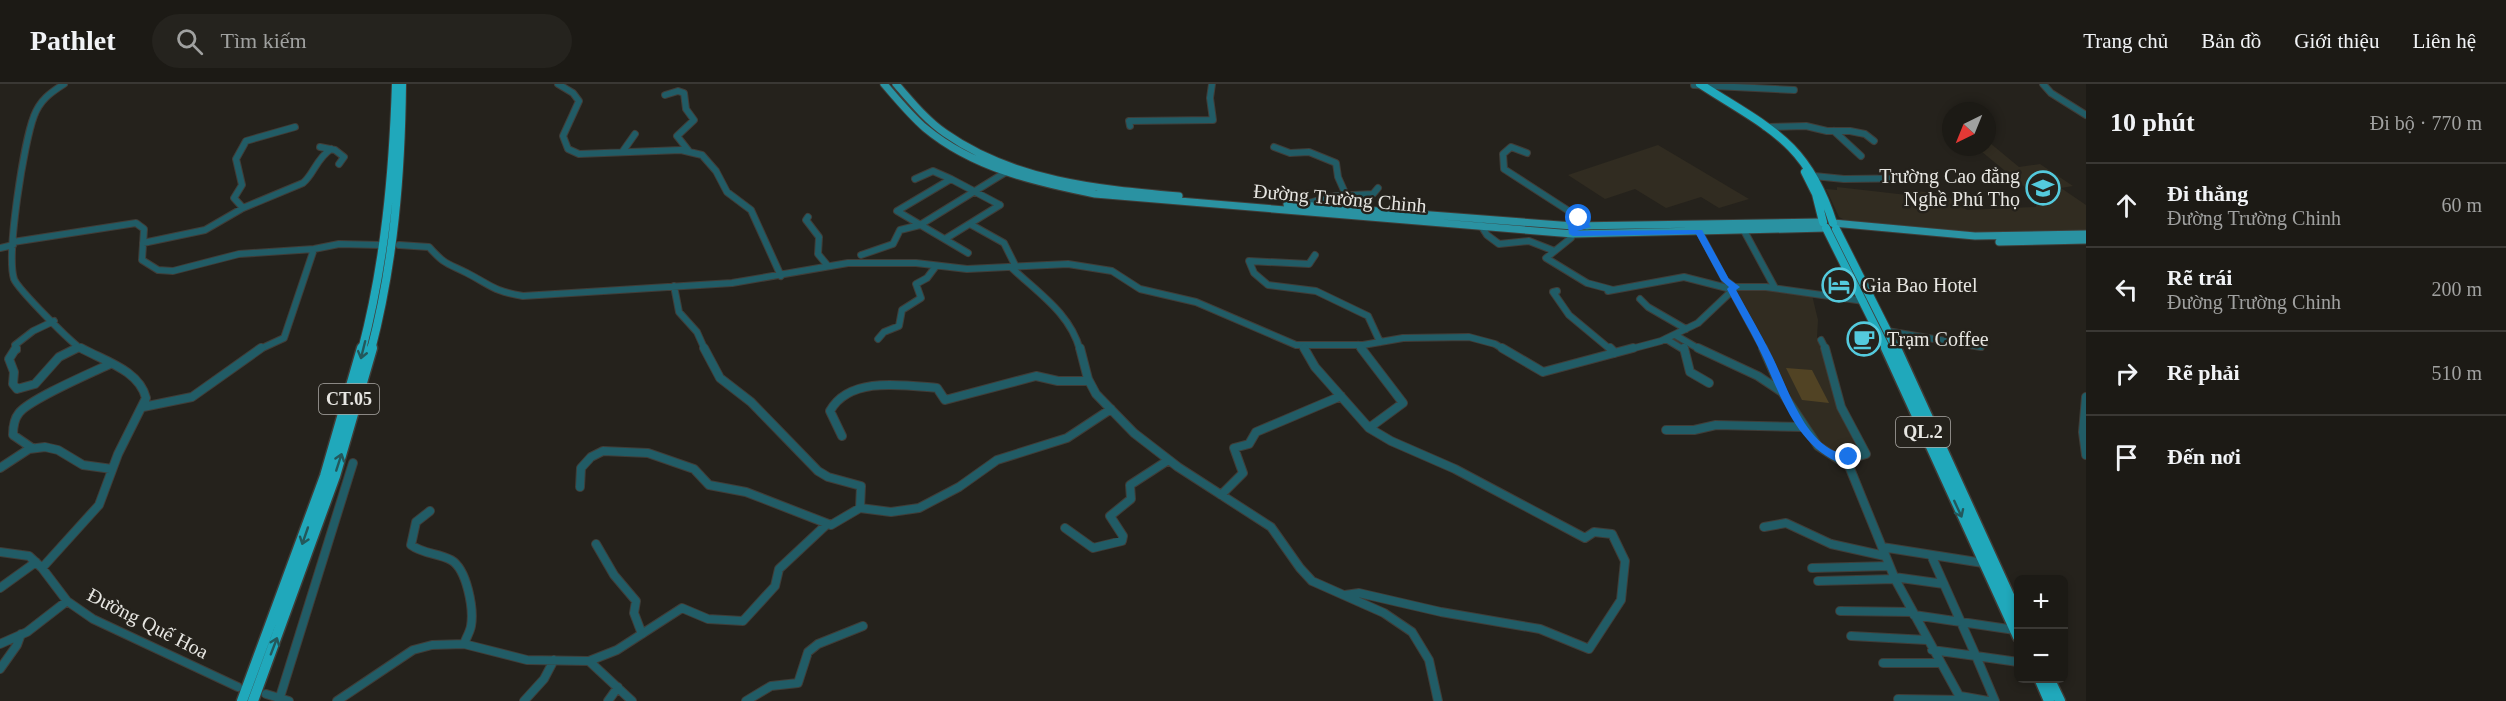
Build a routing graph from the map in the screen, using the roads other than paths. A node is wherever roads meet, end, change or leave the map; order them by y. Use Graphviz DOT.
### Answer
graph roads {
  1 [pos="64,84"];
  2 [pos="396,84"];
  3 [pos="402,84"];
  4 [pos="558,84"];
  5 [pos="884,84"];
  6 [pos="896,84"];
  7 [pos="1212,84"];
  8 [pos="1792,84"];
  9 [pos="2043,84"];
  10 [pos="1697,85"];
  11 [pos="665,94"];
  12 [pos="2086,115"];
  13 [pos="925,117"];
  14 [pos="916,120"];
  15 [pos="1130,126"];
  16 [pos="295,127"];
  17 [pos="1764,127"];
  18 [pos="1834,131"];
  19 [pos="635,134"];
  20 [pos="1874,141"];
  21 [pos="320,147"];
  22 [pos="1274,147"];
  23 [pos="331,149"];
  24 [pos="688,150"];
  25 [pos="623,151"];
  26 [pos="1527,153"];
  27 [pos="1861,156"];
  28 [pos="339,164"];
  29 [pos="1006,172"];
  30 [pos="1814,176"];
  31 [pos="1927,178"];
  32 [pos="915,179"];
  33 [pos="951,179"];
  34 [pos="1048,180"];
  35 [pos="1378,188"];
  36 [pos="975,192"];
  37 [pos="1346,195"];
  38 [pos="1302,205"];
  39 [pos="243,208"];
  40 [pos="808,217"];
  41 [pos="970,224"];
  42 [pos="1480,224"];
  43 [pos="920,225"];
  44 [pos="1830,225"];
  45 [pos="1741,226"];
  46 [pos="1587,227"];
  47 [pos="1573,230"];
  48 [pos="1699,231"];
  49 [pos="2086,234"];
  50 [pos="945,239"];
  51 [pos="2086,240"];
  52 [pos="143,243"];
  53 [pos="13,244"];
  54 [pos="381,245"];
  55 [pos="399,245"];
  56 [pos="0,248"];
  57 [pos="314,249"];
  58 [pos="1552,250"];
  59 [pos="968,253"];
  60 [pos="861,255"];
  61 [pos="1315,255"];
  62 [pos="828,266"];
  63 [pos="936,266"];
  64 [pos="1014,267"];
  65 [pos="781,276"];
  66 [pos="674,286"];
  67 [pos="1733,288"];
  68 [pos="1775,288"];
  69 [pos="1557,291"];
  70 [pos="1640,299"];
  71 [pos="1864,301"];
  72 [pos="54,321"];
  73 [pos="1686,329"];
  74 [pos="1887,331"];
  75 [pos="1675,334"];
  76 [pos="878,339"];
  77 [pos="1666,339"];
  78 [pos="1821,340"];
  79 [pos="1380,342"];
  80 [pos="1358,345"];
  81 [pos="1303,346"];
  82 [pos="1981,347"];
  83 [pos="78,348"];
  84 [pos="1615,353"];
  85 [pos="110,364"];
  86 [pos="1088,381"];
  87 [pos="1709,383"];
  88 [pos="1782,392"];
  89 [pos="1341,396"];
  90 [pos="2086,397"];
  91 [pos="143,407"];
  92 [pos="1111,409"];
  93 [pos="1804,427"];
  94 [pos="1369,428"];
  95 [pos="1666,430"];
  96 [pos="2084,432"];
  97 [pos="842,436"];
  98 [pos="32,448"];
  99 [pos="2086,454"];
  100 [pos="1167,461"];
  101 [pos="1843,461"];
  102 [pos="354,463"];
  103 [pos="0,468"];
  104 [pos="112,470"];
  105 [pos="580,487"];
  106 [pos="1221,495"];
  107 [pos="860,508"];
  108 [pos="430,511"];
  109 [pos="826,525"];
  110 [pos="1764,526"];
  111 [pos="1065,528"];
  112 [pos="596,544"];
  113 [pos="1882,547"];
  114 [pos="0,552"];
  115 [pos="1931,555"];
  116 [pos="1885,556"];
  117 [pos="1983,563"];
  118 [pos="39,565"];
  119 [pos="1889,566"];
  120 [pos="1812,568"];
  121 [pos="1894,578"];
  122 [pos="1818,581"];
  123 [pos="1944,584"];
  124 [pos="0,588"];
  125 [pos="1346,595"];
  126 [pos="67,601"];
  127 [pos="2014,604"];
  128 [pos="1840,611"];
  129 [pos="1913,614"];
  130 [pos="1962,622"];
  131 [pos="863,626"];
  132 [pos="2015,629"];
  133 [pos="2014,632"];
  134 [pos="21,634"];
  135 [pos="642,634"];
  136 [pos="1851,636"];
  137 [pos="1927,640"];
  138 [pos="0,644"];
  139 [pos="464,644"];
  140 [pos="1932,650"];
  141 [pos="1976,656"];
  142 [pos="554,660"];
  143 [pos="589,661"];
  144 [pos="2014,661"];
  145 [pos="1883,663"];
  146 [pos="1941,663"];
  147 [pos="0,669"];
  148 [pos="2040,683"];
  149 [pos="2051,683"];
  150 [pos="238,687"];
  151 [pos="618,687"];
  152 [pos="266,694"];
  153 [pos="1898,699"];
  154 [pos="1962,699"];
  155 [pos="286,700"];
  156 [pos="242,701"];
  157 [pos="253,701"];
  158 [pos="337,701"];
  159 [pos="524,701"];
  160 [pos="608,701"];
  161 [pos="632,701"];
  162 [pos="746,701"];
  163 [pos="1438,701"];
  164 [pos="1988,701"];
  165 [pos="1995,701"];
  166 [pos="2049,701"];
  167 [pos="2060,701"];
  1 -- 53 [label="street"];
  2 -- 156 [label="highway, CT.05, one-way"];
  157 -- 3 [label="highway, CT.05, one-way"];
  4 -- 25 [label="street"];
  5 -- 14 [label="main road, Đường Trường Chinh"];
  6 -- 13 [label="main road, Đường Trường Chinh"];
  7 -- 15 [label="street"];
  8 -- 10 [label="street"];
  9 -- 12 [label="street"];
  10 -- 17 [label="highway, QL.2"];
  10 -- 44 [label="highway, QL.2"];
  11 -- 24 [label="street"];
  13 -- 14 [label="main road"];
  13 -- 34 [label="main road, Đường Trường Chinh"];
  14 -- 29 [label="main road, Đường Trường Chinh"];
  16 -- 39 [label="street"];
  17 -- 18 [label="street"];
  17 -- 30 [label="highway, QL.2"];
  18 -- 20 [label="street"];
  18 -- 27 [label="street"];
  19 -- 25 [label="street"];
  21 -- 23 [label="street"];
  22 -- 37 [label="street"];
  23 -- 28 [label="street"];
  23 -- 39 [label="street"];
  24 -- 25 [label="street"];
  24 -- 65 [label="street"];
  26 -- 46 [label="street"];
  29 -- 34 [label="main road, Đường Trường Chinh"];
  29 -- 36 [label="street"];
  30 -- 31 [label="street"];
  30 -- 44 [label="highway, QL.2"];
  32 -- 33 [label="street"];
  33 -- 36 [label="street"];
  33 -- 43 [label="street"];
  34 -- 38 [label="main road, Đường Trường Chinh"];
  34 -- 42 [label="main road, Đường Trường Chinh"];
  35 -- 37 [label="street"];
  36 -- 41 [label="street"];
  36 -- 43 [label="street"];
  37 -- 38 [label="street"];
  38 -- 42 [label="main road, Đường Trường Chinh"];
  39 -- 52 [label="street"];
  40 -- 62 [label="street"];
  41 -- 50 [label="street"];
  41 -- 64 [label="street"];
  42 -- 47 [label="main road, Đường Trường Chinh"];
  42 -- 58 [label="street"];
  43 -- 50 [label="street"];
  43 -- 60 [label="street"];
  44 -- 45 [label="main road, Đường Trường Chinh"];
  44 -- 49 [label="main road, Đường Trường Chinh"];
  44 -- 51 [label="main road, Đường Trường Chinh"];
  44 -- 71 [label="highway, QL.2"];
  44 -- 74 [label="highway, QL.2"];
  45 -- 46 [label="main road, Đường Trường Chinh"];
  45 -- 48 [label="main road, Đường Trường Chinh"];
  45 -- 68 [label="street"];
  46 -- 47 [label="main road, Đường Trường Chinh"];
  47 -- 48 [label="main road, Đường Trường Chinh"];
  47 -- 58 [label="street"];
  48 -- 67 [label="street"];
  50 -- 59 [label="street"];
  52 -- 53 [label="street"];
  52 -- 57 [label="street"];
  53 -- 56 [label="street"];
  53 -- 72 [label="street"];
  54 -- 57 [label="street"];
  55 -- 66 [label="street"];
  57 -- 91 [label="street"];
  58 -- 67 [label="street"];
  61 -- 79 [label="street"];
  62 -- 63 [label="street"];
  62 -- 65 [label="street"];
  63 -- 64 [label="street"];
  63 -- 76 [label="street"];
  64 -- 81 [label="street"];
  64 -- 86 [label="street"];
  65 -- 66 [label="street"];
  66 -- 107 [label="street"];
  67 -- 68 [label="street"];
  67 -- 73 [label="street"];
  67 -- 88 [label="street"];
  68 -- 71 [label="street"];
  69 -- 84 [label="street"];
  70 -- 73 [label="street"];
  71 -- 117 [label="highway, QL.2, one-way"];
  72 -- 83 [label="street"];
  72 -- 83 [label="street"];
  73 -- 75 [label="street"];
  74 -- 82 [label="street"];
  74 -- 127 [label="highway, QL.2"];
  75 -- 77 [label="street"];
  75 -- 88 [label="street"];
  77 -- 84 [label="street"];
  77 -- 87 [label="street"];
  78 -- 101 [label="street"];
  79 -- 80 [label="street"];
  79 -- 84 [label="street"];
  80 -- 81 [label="street"];
  80 -- 94 [label="street"];
  81 -- 89 [label="street"];
  83 -- 85 [label="street"];
  85 -- 91 [label="street"];
  85 -- 98 [label="street"];
  86 -- 92 [label="street"];
  86 -- 97 [label="street"];
  88 -- 93 [label="street"];
  89 -- 94 [label="street"];
  89 -- 106 [label="street"];
  90 -- 96 [label="street"];
  91 -- 104 [label="street"];
  92 -- 100 [label="street"];
  92 -- 107 [label="street"];
  93 -- 95 [label="street"];
  93 -- 101 [label="street"];
  94 -- 125 [label="street"];
  96 -- 99 [label="street"];
  98 -- 103 [label="street"];
  98 -- 104 [label="street"];
  100 -- 106 [label="street"];
  100 -- 111 [label="street"];
  101 -- 113 [label="street"];
  102 -- 155 [label="street"];
  104 -- 118 [label="street"];
  105 -- 109 [label="street"];
  106 -- 125 [label="street"];
  107 -- 109 [label="street"];
  108 -- 139 [label="street"];
  109 -- 135 [label="street"];
  110 -- 116 [label="street"];
  112 -- 135 [label="street"];
  113 -- 115 [label="street"];
  113 -- 116 [label="street"];
  114 -- 118 [label="street"];
  115 -- 117 [label="street"];
  115 -- 123 [label="street"];
  116 -- 119 [label="street"];
  117 -- 132 [label="highway, QL.2"];
  118 -- 124 [label="street"];
  118 -- 126 [label="street, Đường Quế Hoa"];
  119 -- 120 [label="street"];
  119 -- 121 [label="street"];
  121 -- 122 [label="street"];
  121 -- 123 [label="street"];
  121 -- 129 [label="street"];
  123 -- 130 [label="street"];
  125 -- 163 [label="street"];
  126 -- 134 [label="street"];
  126 -- 150 [label="street, Đường Quế Hoa"];
  128 -- 129 [label="street"];
  129 -- 130 [label="street"];
  129 -- 137 [label="street"];
  130 -- 133 [label="street"];
  130 -- 141 [label="street"];
  131 -- 162 [label="street"];
  134 -- 138 [label="street"];
  134 -- 147 [label="street"];
  135 -- 143 [label="street"];
  136 -- 137 [label="street"];
  137 -- 140 [label="street"];
  139 -- 142 [label="street"];
  139 -- 158 [label="street"];
  140 -- 141 [label="street"];
  140 -- 146 [label="street"];
  141 -- 144 [label="street"];
  141 -- 165 [label="street"];
  142 -- 143 [label="street"];
  142 -- 159 [label="street"];
  143 -- 151 [label="street"];
  145 -- 146 [label="street"];
  146 -- 154 [label="street"];
  148 -- 166 [label="highway"];
  149 -- 167 [label="highway"];
  151 -- 160 [label="street"];
  151 -- 161 [label="street"];
  152 -- 155 [label="street"];
  153 -- 154 [label="street"];
  154 -- 164 [label="street"];
}
